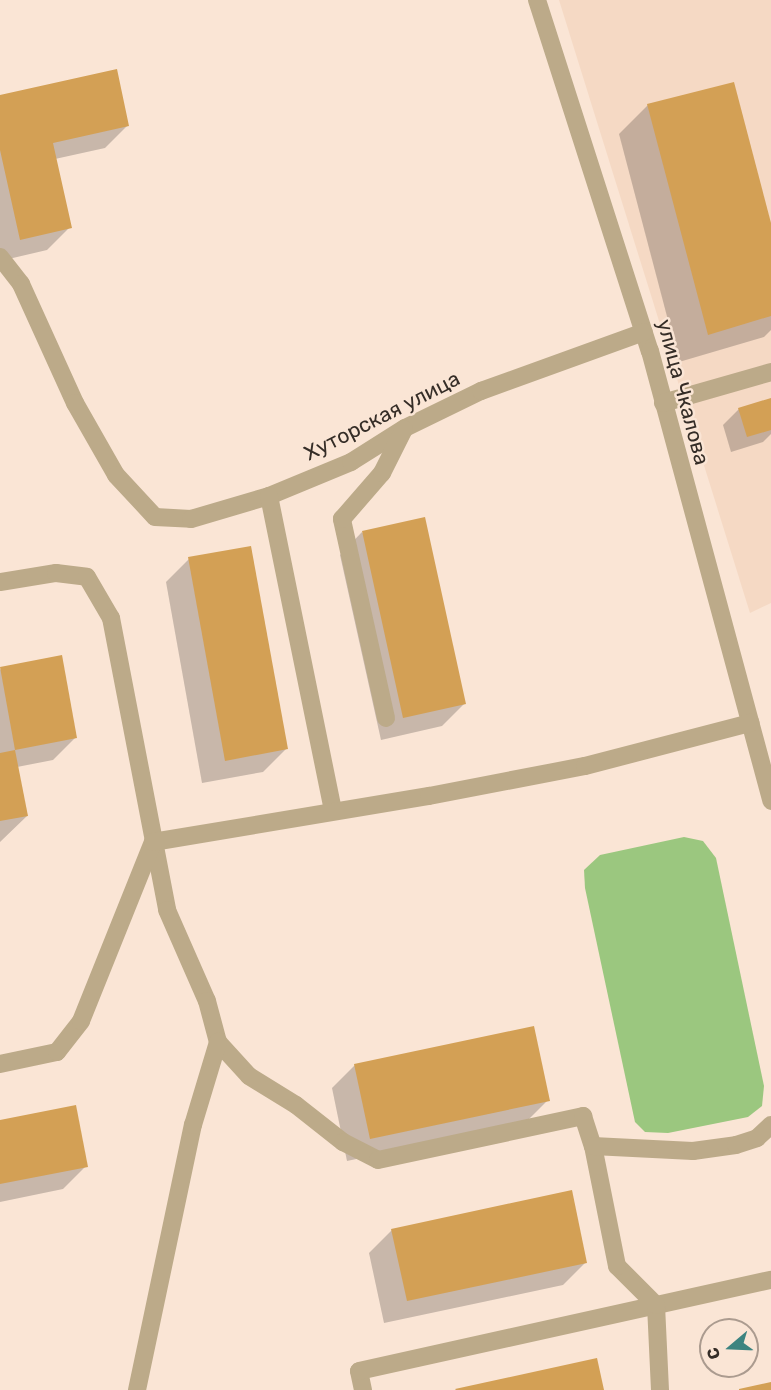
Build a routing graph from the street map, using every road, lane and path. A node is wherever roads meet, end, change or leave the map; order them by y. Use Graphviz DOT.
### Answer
graph roads {
  1 [pos="537,0"];
  2 [pos="0,257"];
  3 [pos="644,333"];
  4 [pos="771,372"];
  5 [pos="663,403"];
  6 [pos="405,428"];
  7 [pos="269,496"];
  8 [pos="0,582"];
  9 [pos="386,718"];
  10 [pos="750,723"];
  11 [pos="766,766"];
  12 [pos="771,801"];
  13 [pos="333,812"];
  14 [pos="153,842"];
  15 [pos="218,1042"];
  16 [pos="0,1064"];
  17 [pos="771,1125"];
  18 [pos="593,1146"];
  19 [pos="771,1280"];
  20 [pos="656,1305"];
  21 [pos="137,1390"];
  22 [pos="363,1390"];
  23 [pos="660,1390"];
  1 -- 3 [label="street, улица Чкалова"];
  2 -- 7 [label="street, Хуторская улица"];
  3 -- 5 [label="street, улица Чкалова"];
  3 -- 6 [label="street, Хуторская улица"];
  4 -- 5 [label="street"];
  5 -- 10 [label="street, улица Чкалова"];
  6 -- 7 [label="street, Хуторская улица"];
  6 -- 9 [label="street"];
  7 -- 13 [label="street"];
  8 -- 14 [label="street"];
  10 -- 11 [label="street, улица Чкалова"];
  10 -- 13 [label="street"];
  11 -- 12 [label="street, улица Чкалова"];
  13 -- 14 [label="street"];
  14 -- 15 [label="street"];
  14 -- 16 [label="street"];
  15 -- 18 [label="street"];
  15 -- 21 [label="street"];
  17 -- 18 [label="street"];
  18 -- 20 [label="street"];
  19 -- 20 [label="street"];
  20 -- 22 [label="street"];
  20 -- 23 [label="street"];
}
